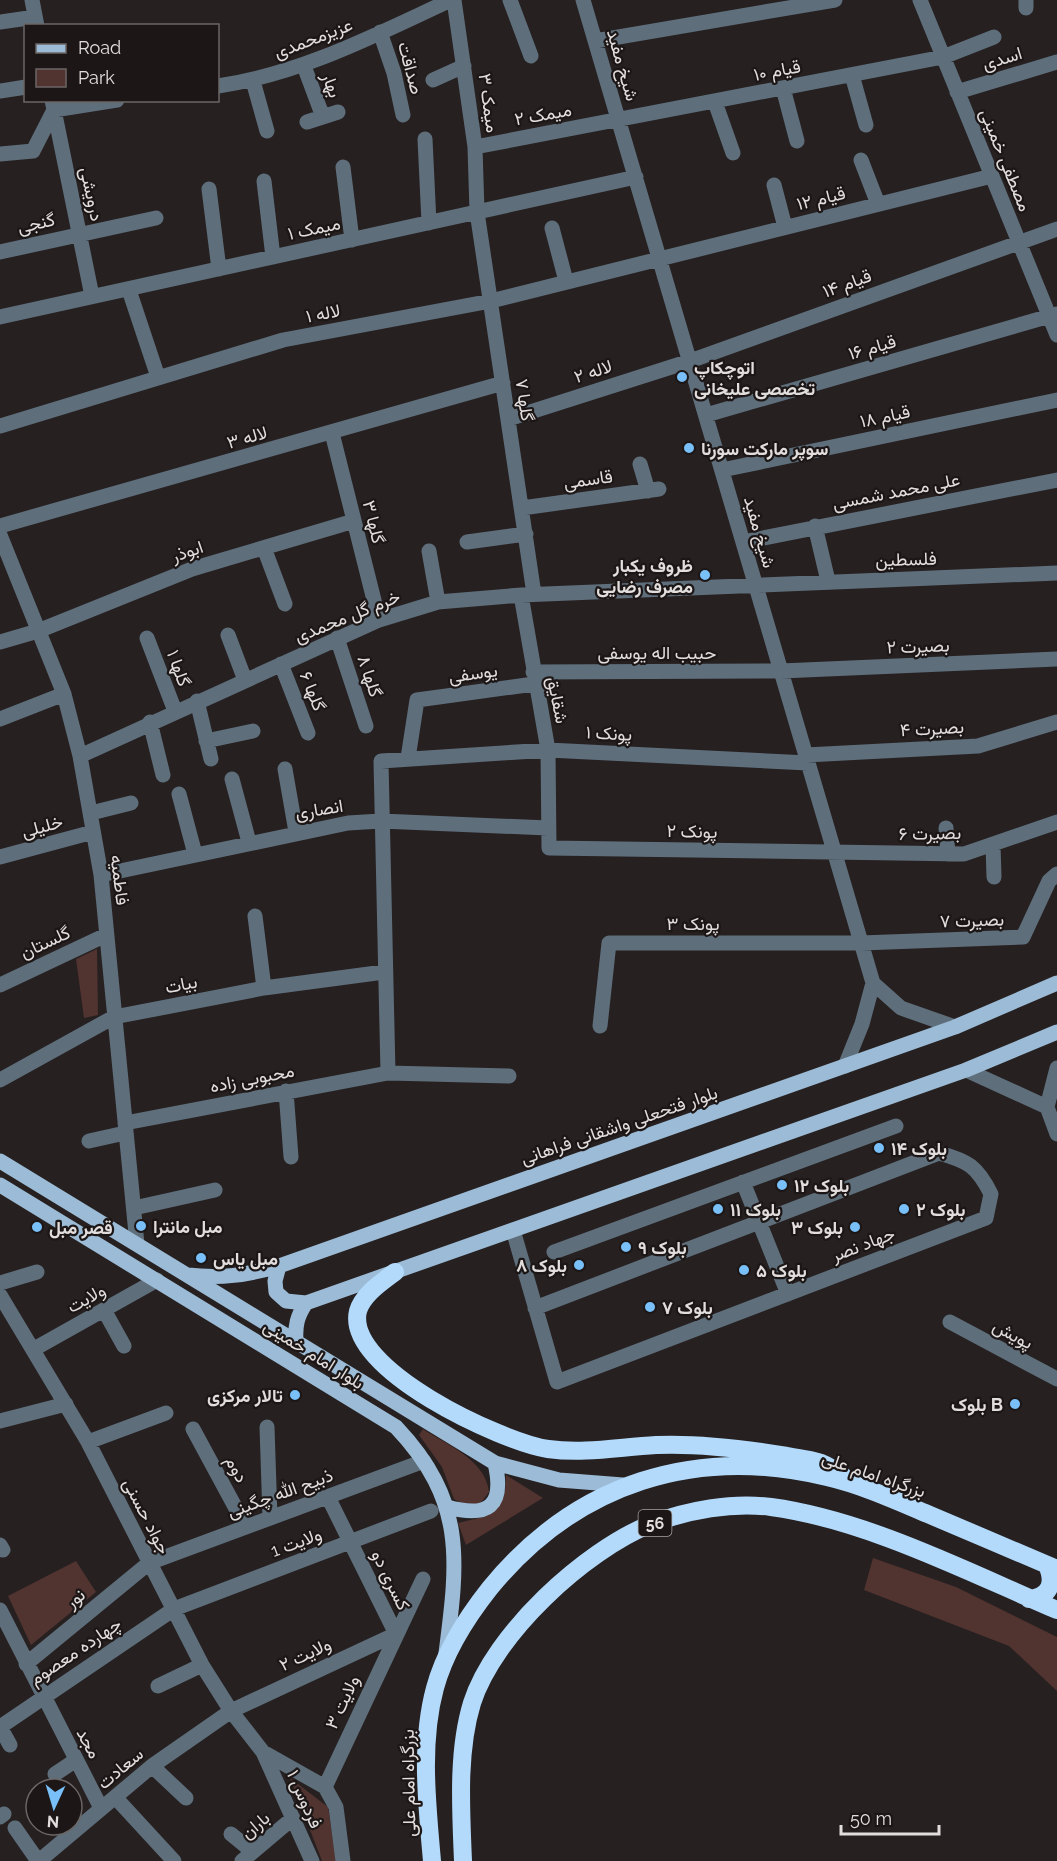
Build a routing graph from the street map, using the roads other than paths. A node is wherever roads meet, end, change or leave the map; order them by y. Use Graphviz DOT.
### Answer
graph roads {
  1 [pos="32,0"];
  2 [pos="453,0"];
  3 [pos="510,0"];
  4 [pos="583,0"];
  5 [pos="835,0"];
  6 [pos="920,0"];
  7 [pos="36,21"];
  8 [pos="0,22"];
  9 [pos="380,32"];
  10 [pos="994,37"];
  11 [pos="596,41"];
  12 [pos="531,56"];
  13 [pos="943,57"];
  14 [pos="1057,62"];
  15 [pos="304,66"];
  16 [pos="464,66"];
  17 [pos="852,75"];
  18 [pos="433,80"];
  19 [pos="253,81"];
  20 [pos="219,86"];
  21 [pos="24,87"];
  22 [pos="783,88"];
  23 [pos="0,91"];
  24 [pos="957,92"];
  25 [pos="91,102"];
  26 [pos="715,102"];
  27 [pos="53,105"];
  28 [pos="338,112"];
  29 [pos="403,115"];
  30 [pos="323,117"];
  31 [pos="619,120"];
  32 [pos="307,122"];
  33 [pos="866,125"];
  34 [pos="267,131"];
  35 [pos="425,139"];
  36 [pos="797,141"];
  37 [pos="475,147"];
  38 [pos="733,153"];
  39 [pos="0,154"];
  40 [pos="861,160"];
  41 [pos="343,167"];
  42 [pos="992,176"];
  43 [pos="636,177"];
  44 [pos="264,181"];
  45 [pos="774,185"];
  46 [pos="209,189"];
  47 [pos="878,204"];
  48 [pos="477,212"];
  49 [pos="156,218"];
  50 [pos="429,223"];
  51 [pos="552,228"];
  52 [pos="785,228"];
  53 [pos="1057,229"];
  54 [pos="80,233"];
  55 [pos="352,240"];
  56 [pos="1018,241"];
  57 [pos="0,252"];
  58 [pos="273,257"];
  59 [pos="660,259"];
  60 [pos="219,269"];
  61 [pos="566,281"];
  62 [pos="130,293"];
  63 [pos="92,296"];
  64 [pos="490,301"];
  65 [pos="1053,315"];
  66 [pos="0,316"];
  67 [pos="1057,335"];
  68 [pos="690,360"];
  69 [pos="158,377"];
  70 [pos="503,383"];
  71 [pos="1057,400"];
  72 [pos="706,415"];
  73 [pos="508,419"];
  74 [pos="0,426"];
  75 [pos="332,433"];
  76 [pos="640,464"];
  77 [pos="722,470"];
  78 [pos="1057,480"];
  79 [pos="522,508"];
  80 [pos="354,521"];
  81 [pos="0,526"];
  82 [pos="815,526"];
  83 [pos="526,534"];
  84 [pos="0,535"];
  85 [pos="467,542"];
  86 [pos="743,542"];
  87 [pos="264,548"];
  88 [pos="429,551"];
  89 [pos="1057,573"];
  90 [pos="828,581"];
  91 [pos="756,585"];
  92 [pos="528,594"];
  93 [pos="438,602"];
  94 [pos="285,604"];
  95 [pos="379,620"];
  96 [pos="38,631"];
  97 [pos="228,635"];
  98 [pos="147,638"];
  99 [pos="337,638"];
  100 [pos="0,642"];
  101 [pos="1057,659"];
  102 [pos="281,664"];
  103 [pos="781,670"];
  104 [pos="534,678"];
  105 [pos="245,680"];
  106 [pos="64,694"];
  107 [pos="197,701"];
  108 [pos="175,711"];
  109 [pos="0,719"];
  110 [pos="150,722"];
  111 [pos="1057,722"];
  112 [pos="366,726"];
  113 [pos="253,731"];
  114 [pos="308,733"];
  115 [pos="206,741"];
  116 [pos="548,750"];
  117 [pos="80,756"];
  118 [pos="408,758"];
  119 [pos="211,759"];
  120 [pos="807,759"];
  121 [pos="285,770"];
  122 [pos="164,775"];
  123 [pos="232,779"];
  124 [pos="178,794"];
  125 [pos="131,803"];
  126 [pos="91,813"];
  127 [pos="381,821"];
  128 [pos="1057,822"];
  129 [pos="548,828"];
  130 [pos="946,828"];
  131 [pos="93,832"];
  132 [pos="296,832"];
  133 [pos="249,842"];
  134 [pos="993,845"];
  135 [pos="549,848"];
  136 [pos="834,852"];
  137 [pos="195,854"];
  138 [pos="948,854"];
  139 [pos="0,857"];
  140 [pos="101,875"];
  141 [pos="994,877"];
  142 [pos="1053,878"];
  143 [pos="255,916"];
  144 [pos="106,935"];
  145 [pos="861,943"];
  146 [pos="384,972"];
  147 [pos="1057,983"];
  148 [pos="0,984"];
  149 [pos="873,984"];
  150 [pos="264,988"];
  151 [pos="114,1017"];
  152 [pos="600,1026"];
  153 [pos="955,1027"];
  154 [pos="1057,1032"];
  155 [pos="845,1066"];
  156 [pos="1057,1068"];
  157 [pos="966,1070"];
  158 [pos="388,1073"];
  159 [pos="509,1076"];
  160 [pos="0,1080"];
  161 [pos="286,1091"];
  162 [pos="1047,1107"];
  163 [pos="896,1126"];
  164 [pos="125,1128"];
  165 [pos="1057,1134"];
  166 [pos="89,1142"];
  167 [pos="291,1157"];
  168 [pos="0,1161"];
  169 [pos="743,1182"];
  170 [pos="0,1185"];
  171 [pos="215,1190"];
  172 [pos="134,1208"];
  173 [pos="759,1222"];
  174 [pos="513,1230"];
  175 [pos="137,1244"];
  176 [pos="554,1252"];
  177 [pos="279,1266"];
  178 [pos="37,1272"];
  179 [pos="395,1272"];
  180 [pos="188,1275"];
  181 [pos="157,1280"];
  182 [pos="0,1284"];
  183 [pos="788,1294"];
  184 [pos="0,1295"];
  185 [pos="306,1303"];
  186 [pos="535,1308"];
  187 [pos="104,1310"];
  188 [pos="5,1313"];
  189 [pos="950,1322"];
  190 [pos="296,1341"];
  191 [pos="123,1346"];
  192 [pos="34,1350"];
  193 [pos="1057,1379"];
  194 [pos="66,1404"];
  195 [pos="166,1413"];
  196 [pos="0,1421"];
  197 [pos="267,1427"];
  198 [pos="194,1429"];
  199 [pos="88,1442"];
  200 [pos="424,1461"];
  201 [pos="495,1463"];
  202 [pos="623,1485"];
  203 [pos="873,1492"];
  204 [pos="328,1497"];
  205 [pos="447,1507"];
  206 [pos="431,1511"];
  207 [pos="270,1517"];
  208 [pos="246,1527"];
  209 [pos="351,1543"];
  210 [pos="149,1563"];
  211 [pos="1052,1567"];
  212 [pos="423,1579"];
  213 [pos="1029,1599"];
  214 [pos="174,1609"];
  215 [pos="0,1610"];
  216 [pos="1057,1610"];
  217 [pos="396,1634"];
  218 [pos="445,1658"];
  219 [pos="26,1664"];
  220 [pos="202,1665"];
  221 [pos="158,1686"];
  222 [pos="42,1696"];
  223 [pos="231,1711"];
  224 [pos="0,1727"];
  225 [pos="10,1745"];
  226 [pos="263,1752"];
  227 [pos="76,1760"];
  228 [pos="152,1766"];
  229 [pos="55,1774"];
  230 [pos="325,1787"];
  231 [pos="115,1797"];
  232 [pos="186,1798"];
  233 [pos="101,1808"];
  234 [pos="293,1818"];
  235 [pos="84,1819"];
  236 [pos="15,1827"];
  237 [pos="231,1834"];
  238 [pos="59,1837"];
  239 [pos="247,1856"];
  240 [pos="172,1860"];
  241 [pos="39,1861"];
  242 [pos="312,1861"];
  243 [pos="344,1861"];
  244 [pos="432,1861"];
  245 [pos="463,1861"];
  1 -- 7 [label="street"];
  2 -- 9 [label="street, عزیزمحمدی"];
  2 -- 16 [label="street, میمک ۳"];
  3 -- 12 [label="street"];
  4 -- 11 [label="street, شیخ مفید"];
  5 -- 11 [label="street"];
  6 -- 13 [label="street, مصطفی خمینی"];
  7 -- 8 [label="street"];
  9 -- 15 [label="street, عزیزمحمدی"];
  9 -- 29 [label="street, صداقت"];
  10 -- 13 [label="street, قیام ۱۰"];
  11 -- 31 [label="street, شیخ مفید"];
  13 -- 17 [label="street, قیام ۱۰"];
  13 -- 24 [label="street, مصطفی خمینی"];
  14 -- 24 [label="street, اسدی"];
  15 -- 19 [label="street, عزیزمحمدی"];
  15 -- 30 [label="street, بهار"];
  16 -- 18 [label="street"];
  16 -- 37 [label="street, میمک ۳"];
  17 -- 22 [label="street, قیام ۱۰"];
  17 -- 33 [label="street"];
  19 -- 20 [label="street, عزیزمحمدی"];
  19 -- 34 [label="street"];
  21 -- 23 [label="street"];
  22 -- 26 [label="street, قیام ۱۰"];
  22 -- 36 [label="street"];
  24 -- 42 [label="street, مصطفی خمینی"];
  25 -- 27 [label="street"];
  26 -- 31 [label="street, قیام ۱۰"];
  26 -- 38 [label="street"];
  27 -- 39 [label="street"];
  27 -- 54 [label="street, درویشی"];
  28 -- 30 [label="street, بهار"];
  30 -- 32 [label="street, بهار"];
  31 -- 37 [label="street, میمک ۲"];
  31 -- 43 [label="street, شیخ مفید"];
  35 -- 50 [label="street"];
  37 -- 48 [label="street, میمک ۳"];
  40 -- 47 [label="street"];
  41 -- 55 [label="street"];
  42 -- 47 [label="street, قیام ۱۲"];
  42 -- 56 [label="street, مصطفی خمینی"];
  43 -- 48 [label="street, میمک ۱"];
  43 -- 59 [label="street, شیخ مفید"];
  44 -- 58 [label="street"];
  45 -- 52 [label="street"];
  46 -- 60 [label="street"];
  47 -- 52 [label="street, قیام ۱۲"];
  48 -- 50 [label="street, میمک ۱"];
  48 -- 64 [label="street, گلها ۷"];
  49 -- 54 [label="street"];
  50 -- 55 [label="street, میمک ۱"];
  51 -- 61 [label="street"];
  52 -- 59 [label="street, قیام ۱۲"];
  53 -- 56 [label="street, قیام ۱۴"];
  54 -- 57 [label="street, گنجی"];
  54 -- 63 [label="street, درویشی"];
  55 -- 58 [label="street, میمک ۱"];
  56 -- 65 [label="street, مصطفی خمینی"];
  56 -- 68 [label="street, قیام ۱۴"];
  58 -- 60 [label="street, میمک ۱"];
  59 -- 61 [label="street, لاله ۱"];
  59 -- 68 [label="street, شیخ مفید"];
  60 -- 63 [label="street, میمک ۱"];
  61 -- 64 [label="street, لاله ۱"];
  62 -- 69 [label="street"];
  63 -- 66 [label="street, میمک ۱"];
  64 -- 69 [label="street, لاله ۱"];
  64 -- 70 [label="street, گلها ۷"];
  65 -- 67 [label="street, مصطفی خمینی"];
  65 -- 72 [label="street, قیام ۱۶"];
  68 -- 72 [label="street, شیخ مفید"];
  68 -- 73 [label="street, لاله ۲"];
  69 -- 74 [label="street, لاله ۱"];
  70 -- 73 [label="street, گلها ۷"];
  70 -- 75 [label="street, لاله ۳"];
  71 -- 77 [label="street, قیام ۱۸"];
  72 -- 77 [label="street, شیخ مفید"];
  73 -- 79 [label="street, گلها ۷"];
  75 -- 80 [label="street, گلها ۳"];
  75 -- 81 [label="street, لاله ۳"];
  76 -- 79 [label="street, قاسمی"];
  77 -- 86 [label="street, شیخ مفید"];
  78 -- 82 [label="street, علی محمد شمسی"];
  79 -- 83 [label="street, گلها ۷"];
  80 -- 87 [label="street, ابوذر"];
  80 -- 95 [label="street, گلها ۳"];
  82 -- 86 [label="street, علی محمد شمسی"];
  82 -- 90 [label="street"];
  83 -- 85 [label="street"];
  83 -- 92 [label="street, گلها ۷"];
  84 -- 96 [label="street, فاطمیه"];
  86 -- 91 [label="street, شیخ مفید"];
  87 -- 94 [label="street"];
  87 -- 96 [label="street, ابوذر"];
  88 -- 93 [label="street"];
  89 -- 90 [label="street, فلسطین"];
  90 -- 91 [label="street, فلسطین"];
  91 -- 92 [label="street, خرم گل محمدی"];
  91 -- 103 [label="street, شیخ مفید"];
  92 -- 93 [label="street, خرم گل محمدی"];
  92 -- 104 [label="street, شقایق"];
  93 -- 95 [label="street, خرم گل محمدی"];
  95 -- 99 [label="street, خرم گل محمدی"];
  96 -- 100 [label="street, ابوذر"];
  96 -- 106 [label="street, فاطمیه"];
  97 -- 105 [label="street"];
  98 -- 108 [label="street, گلها ۱"];
  99 -- 102 [label="street, خرم گل محمدی"];
  99 -- 112 [label="street, گلها ۸"];
  101 -- 103 [label="street, بصیرت ۲"];
  102 -- 105 [label="street, خرم گل محمدی"];
  102 -- 114 [label="street, گلها ۶"];
  103 -- 104 [label="street, حبیب اله یوسفی"];
  103 -- 120 [label="street, شیخ مفید"];
  104 -- 116 [label="street, شقایق"];
  104 -- 118 [label="street, یوسفی"];
  105 -- 107 [label="street, خرم گل محمدی"];
  106 -- 109 [label="street"];
  106 -- 117 [label="street, فاطمیه"];
  107 -- 108 [label="street, خرم گل محمدی"];
  107 -- 115 [label="street"];
  108 -- 110 [label="street, خرم گل محمدی"];
  110 -- 117 [label="street, خرم گل محمدی"];
  110 -- 122 [label="street"];
  111 -- 120 [label="street, بصیرت ۴"];
  113 -- 115 [label="street"];
  115 -- 119 [label="street"];
  116 -- 118 [label="street, پونک ۱"];
  116 -- 120 [label="street, پونک ۱"];
  116 -- 129 [label="street, شقایق"];
  117 -- 126 [label="street, فاطمیه"];
  118 -- 127 [label="street, پونک ۱"];
  120 -- 136 [label="street, شیخ مفید"];
  121 -- 132 [label="street"];
  123 -- 133 [label="street"];
  124 -- 137 [label="street"];
  125 -- 126 [label="street"];
  126 -- 131 [label="street, فاطمیه"];
  127 -- 129 [label="street, انصاری"];
  127 -- 132 [label="street, انصاری"];
  127 -- 146 [label="street"];
  128 -- 134 [label="street, بصیرت ۶"];
  129 -- 135 [label="street, شقایق"];
  130 -- 138 [label="street"];
  131 -- 139 [label="street, خلیلی"];
  131 -- 140 [label="street, فاطمیه"];
  132 -- 133 [label="street, انصاری"];
  133 -- 137 [label="street, انصاری"];
  134 -- 138 [label="street, بصیرت ۶"];
  134 -- 141 [label="street"];
  135 -- 136 [label="street, پونک ۲"];
  136 -- 138 [label="street, بصیرت ۶"];
  136 -- 145 [label="street, شیخ مفید"];
  137 -- 140 [label="street, انصاری"];
  140 -- 144 [label="street, فاطمیه"];
  142 -- 145 [label="street, بصیرت ۷"];
  143 -- 150 [label="street"];
  144 -- 148 [label="street, گلستان"];
  144 -- 151 [label="street, فاطمیه"];
  145 -- 149 [label="street, شیخ مفید"];
  145 -- 152 [label="street, پونک ۳"];
  146 -- 150 [label="street, بیات"];
  146 -- 158 [label="street"];
  147 -- 153 [label="main road, بلوار فتحعلی واشقانی فراهانی"];
  149 -- 153 [label="street"];
  149 -- 155 [label="street"];
  150 -- 151 [label="street, بیات"];
  151 -- 160 [label="street, بیات"];
  151 -- 164 [label="street, فاطمیه"];
  153 -- 155 [label="main road, بلوار فتحعلی واشقانی فراهانی"];
  154 -- 157 [label="main road"];
  155 -- 177 [label="main road, بلوار فتحعلی واشقانی فراهانی"];
  156 -- 162 [label="street"];
  157 -- 162 [label="street"];
  157 -- 174 [label="main road"];
  158 -- 159 [label="street, محبوبی زاده"];
  158 -- 161 [label="street, محبوبی زاده"];
  161 -- 164 [label="street, محبوبی زاده"];
  161 -- 167 [label="street"];
  162 -- 165 [label="street"];
  163 -- 169 [label="street"];
  164 -- 166 [label="street, محبوبی زاده"];
  164 -- 172 [label="street, فاطمیه"];
  168 -- 175 [label="main road, بلوار امام خمینی"];
  169 -- 173 [label="street"];
  169 -- 176 [label="street"];
  170 -- 181 [label="main road, بلوار امام خمینی"];
  171 -- 172 [label="street"];
  172 -- 175 [label="street, فاطمیه"];
  173 -- 183 [label="street"];
  173 -- 183 [label="street, جهاد نصر"];
  173 -- 186 [label="street, جهاد نصر"];
  174 -- 179 [label="main road"];
  174 -- 186 [label="street, جهاد نصر"];
  175 -- 180 [label="main road, بلوار امام خمینی"];
  177 -- 180 [label="main road, بلوار فتحعلی واشقانی فراهانی"];
  177 -- 185 [label="main road"];
  178 -- 182 [label="street"];
  179 -- 185 [label="main road"];
  179 -- 203 [label="highway"];
  180 -- 190 [label="main road, بلوار امام خمینی"];
  181 -- 187 [label="street, ولایت"];
  181 -- 200 [label="main road, بلوار امام خمینی"];
  183 -- 186 [label="street, جهاد نصر"];
  184 -- 188 [label="street, جواد حسنی"];
  185 -- 190 [label="main road"];
  187 -- 191 [label="street"];
  187 -- 192 [label="street, ولایت"];
  188 -- 192 [label="street, جواد حسنی"];
  189 -- 193 [label="street, پویش"];
  190 -- 201 [label="main road, بلوار امام خمینی"];
  192 -- 194 [label="street, جواد حسنی"];
  194 -- 196 [label="street"];
  194 -- 199 [label="street, جواد حسنی"];
  195 -- 199 [label="street"];
  197 -- 207 [label="street"];
  198 -- 208 [label="street, دوم"];
  199 -- 210 [label="street, جواد حسنی"];
  200 -- 204 [label="street, ذبیح الله چگینی"];
  200 -- 205 [label="main road, بلوار امام خمینی"];
  201 -- 202 [label="main road, بلوار امام خمینی"];
  201 -- 205 [label="main road"];
  202 -- 203 [label="highway, بزرگراه امام علی"];
  202 -- 218 [label="highway, بزرگراه امام علی"];
  203 -- 211 [label="highway, بزرگراه امام علی"];
  204 -- 207 [label="street, ذبیح الله چگینی"];
  204 -- 209 [label="street, کسری دو"];
  205 -- 218 [label="main road, بلوار امام خمینی"];
  206 -- 209 [label="street, ولایت 1"];
  207 -- 208 [label="street, ذبیح الله چگینی"];
  208 -- 210 [label="street, ذبیح الله چگینی"];
  209 -- 214 [label="street, ولایت 1"];
  209 -- 217 [label="street, کسری دو"];
  210 -- 214 [label="street, جواد حسنی"];
  210 -- 219 [label="street, نور"];
  211 -- 213 [label="highway"];
  212 -- 217 [label="street, ولایت ۳"];
  213 -- 216 [label="highway, 56"];
  213 -- 245 [label="highway, 56"];
  214 -- 220 [label="street, جواد حسنی"];
  214 -- 222 [label="street, چهارده معصوم"];
  215 -- 219 [label="street, مجد"];
  217 -- 223 [label="street, ولایت ۲"];
  217 -- 230 [label="street, ولایت ۳"];
  218 -- 244 [label="highway, بزرگراه امام علی"];
  219 -- 222 [label="street, مجد"];
  220 -- 221 [label="street"];
  220 -- 223 [label="street, جواد حسنی"];
  222 -- 224 [label="street, چهارده معصوم"];
  222 -- 227 [label="street, مجد"];
  223 -- 226 [label="street, جواد حسنی"];
  223 -- 228 [label="street, سعادت"];
  224 -- 225 [label="street"];
  226 -- 230 [label="street"];
  226 -- 234 [label="street, فردوس ۱"];
  227 -- 229 [label="street"];
  227 -- 233 [label="street, مجد"];
  228 -- 231 [label="street, سعادت"];
  228 -- 232 [label="street"];
  230 -- 243 [label="street"];
  231 -- 233 [label="street, سعادت"];
  231 -- 240 [label="street"];
  233 -- 235 [label="street, سعادت"];
  234 -- 239 [label="street, باران"];
  234 -- 242 [label="street, فردوس ۱"];
  236 -- 241 [label="street"];
  237 -- 239 [label="street"];
  238 -- 241 [label="street, سعادت"];
}
